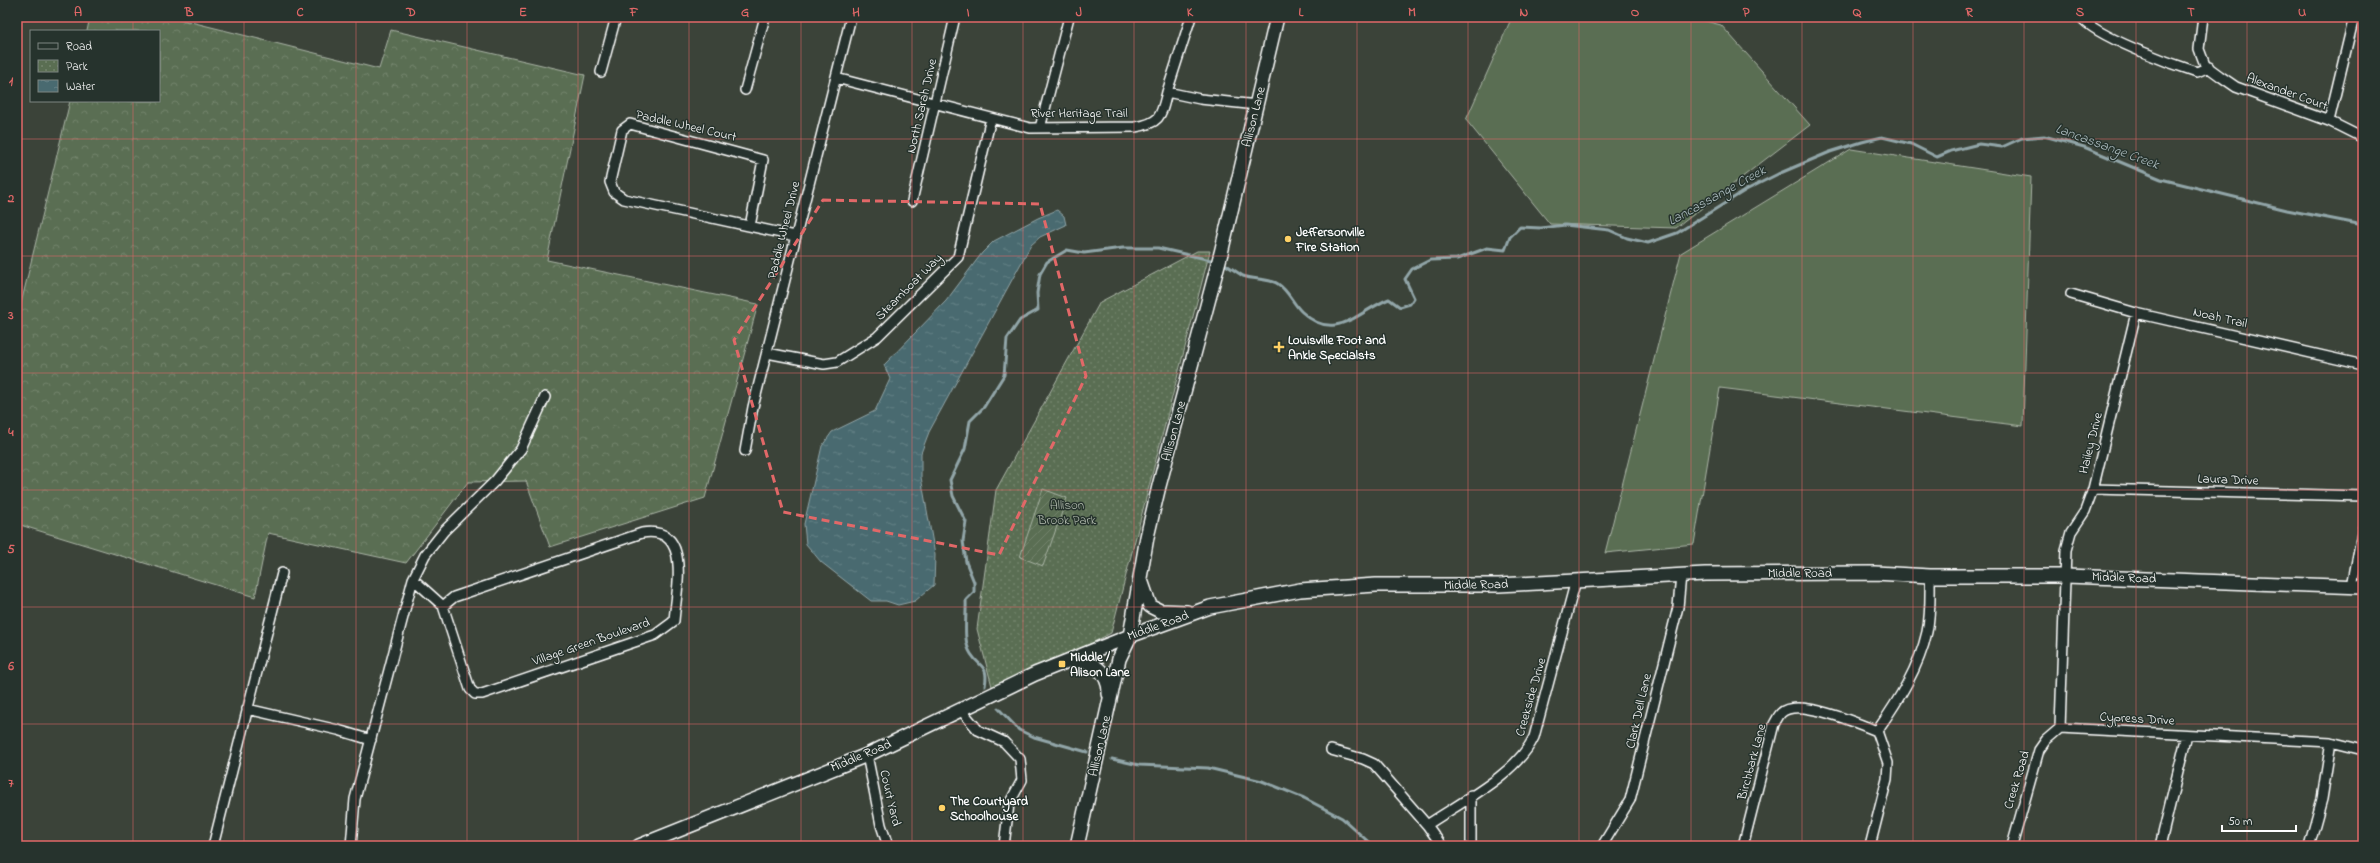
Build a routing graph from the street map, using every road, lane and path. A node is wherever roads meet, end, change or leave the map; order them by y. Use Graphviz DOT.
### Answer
graph roads {
  1 [pos="616,17"];
  2 [pos="765,17"];
  3 [pos="851,17"];
  4 [pos="955,17"];
  5 [pos="1069,17"];
  6 [pos="1191,17"];
  7 [pos="1278,17"];
  8 [pos="2081,17"];
  9 [pos="2203,17"];
  10 [pos="2354,17"];
  11 [pos="2207,66"];
  12 [pos="601,72"];
  13 [pos="836,78"];
  14 [pos="745,90"];
  15 [pos="1167,92"];
  16 [pos="936,104"];
  17 [pos="1257,104"];
  18 [pos="991,118"];
  19 [pos="2329,122"];
  20 [pos="1040,128"];
  21 [pos="2363,138"];
  22 [pos="912,201"];
  23 [pos="750,226"];
  24 [pos="795,236"];
  25 [pos="2071,294"];
  26 [pos="2136,313"];
  27 [pos="768,353"];
  28 [pos="2363,365"];
  29 [pos="546,397"];
  30 [pos="745,451"];
  31 [pos="2093,489"];
  32 [pos="2363,496"];
  33 [pos="2363,528"];
  34 [pos="282,573"];
  35 [pos="1681,575"];
  36 [pos="1930,576"];
  37 [pos="2066,576"];
  38 [pos="413,579"];
  39 [pos="1142,579"];
  40 [pos="1576,580"];
  41 [pos="2358,587"];
  42 [pos="443,606"];
  43 [pos="1196,612"];
  44 [pos="1130,636"];
  45 [pos="1066,662"];
  46 [pos="1109,707"];
  47 [pos="247,708"];
  48 [pos="961,710"];
  49 [pos="2060,728"];
  50 [pos="1877,731"];
  51 [pos="2187,735"];
  52 [pos="371,740"];
  53 [pos="2332,742"];
  54 [pos="1331,750"];
  55 [pos="2363,750"];
  56 [pos="867,755"];
  57 [pos="1472,795"];
  58 [pos="1427,825"];
  59 [pos="213,846"];
  60 [pos="351,846"];
  61 [pos="639,846"];
  62 [pos="888,846"];
  63 [pos="1004,846"];
  64 [pos="1077,846"];
  65 [pos="1442,846"];
  66 [pos="1471,846"];
  67 [pos="1602,846"];
  68 [pos="1743,846"];
  69 [pos="1870,846"];
  70 [pos="2012,846"];
  71 [pos="2160,846"];
  72 [pos="2309,846"];
  1 -- 12 [label="street"];
  2 -- 14 [label="street"];
  3 -- 13 [label="street, Paddle Wheel Drive"];
  4 -- 16 [label="street, North Sarah Drive"];
  5 -- 20 [label="street"];
  6 -- 15 [label="street"];
  7 -- 17 [label="main road, Allison Lane"];
  8 -- 11 [label="street"];
  9 -- 11 [label="street"];
  10 -- 19 [label="street"];
  11 -- 19 [label="street, Alexander Court"];
  13 -- 16 [label="street, River Heritage Trail"];
  13 -- 24 [label="street, Paddle Wheel Drive"];
  15 -- 17 [label="street"];
  15 -- 20 [label="street, River Heritage Trail"];
  16 -- 18 [label="street, River Heritage Trail"];
  16 -- 22 [label="street, North Sarah Drive"];
  17 -- 39 [label="main road, Allison Lane"];
  18 -- 20 [label="street, River Heritage Trail"];
  18 -- 27 [label="street, Steamboat Way"];
  19 -- 21 [label="street, Alexander Court"];
  23 -- 23 [label="street, Paddle Wheel Court"];
  23 -- 24 [label="street, Paddle Wheel Court"];
  24 -- 27 [label="street, Paddle Wheel Drive"];
  25 -- 26 [label="street, Noah Trail"];
  26 -- 28 [label="street, Noah Trail"];
  26 -- 31 [label="street, Hailey Drive"];
  27 -- 30 [label="street, Paddle Wheel Drive"];
  29 -- 38 [label="street"];
  31 -- 32 [label="street, Laura Drive"];
  31 -- 37 [label="street, Hailey Drive"];
  33 -- 41 [label="street"];
  34 -- 47 [label="street"];
  35 -- 36 [label="main road, Middle Road"];
  35 -- 40 [label="main road, Middle Road"];
  35 -- 67 [label="street, Clark Dell Lane"];
  36 -- 37 [label="main road, Middle Road"];
  36 -- 50 [label="street"];
  37 -- 41 [label="main road, Middle Road"];
  37 -- 49 [label="street"];
  38 -- 42 [label="street, Village Green Boulevard"];
  38 -- 52 [label="street"];
  39 -- 43 [label="main road"];
  39 -- 44 [label="main road, Allison Lane"];
  40 -- 43 [label="main road, Middle Road"];
  40 -- 57 [label="street, Creekside Drive"];
  42 -- 42 [label="street, Village Green Boulevard"];
  43 -- 44 [label="main road, Middle Road"];
  44 -- 45 [label="main road, Middle Road"];
  44 -- 46 [label="main road, Allison Lane"];
  45 -- 46 [label="main road"];
  45 -- 48 [label="main road, Middle Road"];
  46 -- 64 [label="main road, Allison Lane"];
  47 -- 52 [label="street"];
  47 -- 59 [label="street"];
  48 -- 56 [label="main road, Middle Road"];
  48 -- 63 [label="street"];
  49 -- 51 [label="street, Cypress Drive"];
  49 -- 70 [label="street, Creek Road"];
  50 -- 68 [label="street, Birchbark Lane"];
  50 -- 69 [label="street"];
  51 -- 53 [label="street, Cypress Drive"];
  51 -- 71 [label="street"];
  52 -- 60 [label="street"];
  53 -- 55 [label="street, Cypress Drive"];
  53 -- 72 [label="street"];
  54 -- 58 [label="street"];
  56 -- 61 [label="main road, Middle Road"];
  56 -- 62 [label="street, Court Yard"];
  57 -- 58 [label="street, Creekside Drive"];
  57 -- 66 [label="street"];
  58 -- 65 [label="street"];
}
